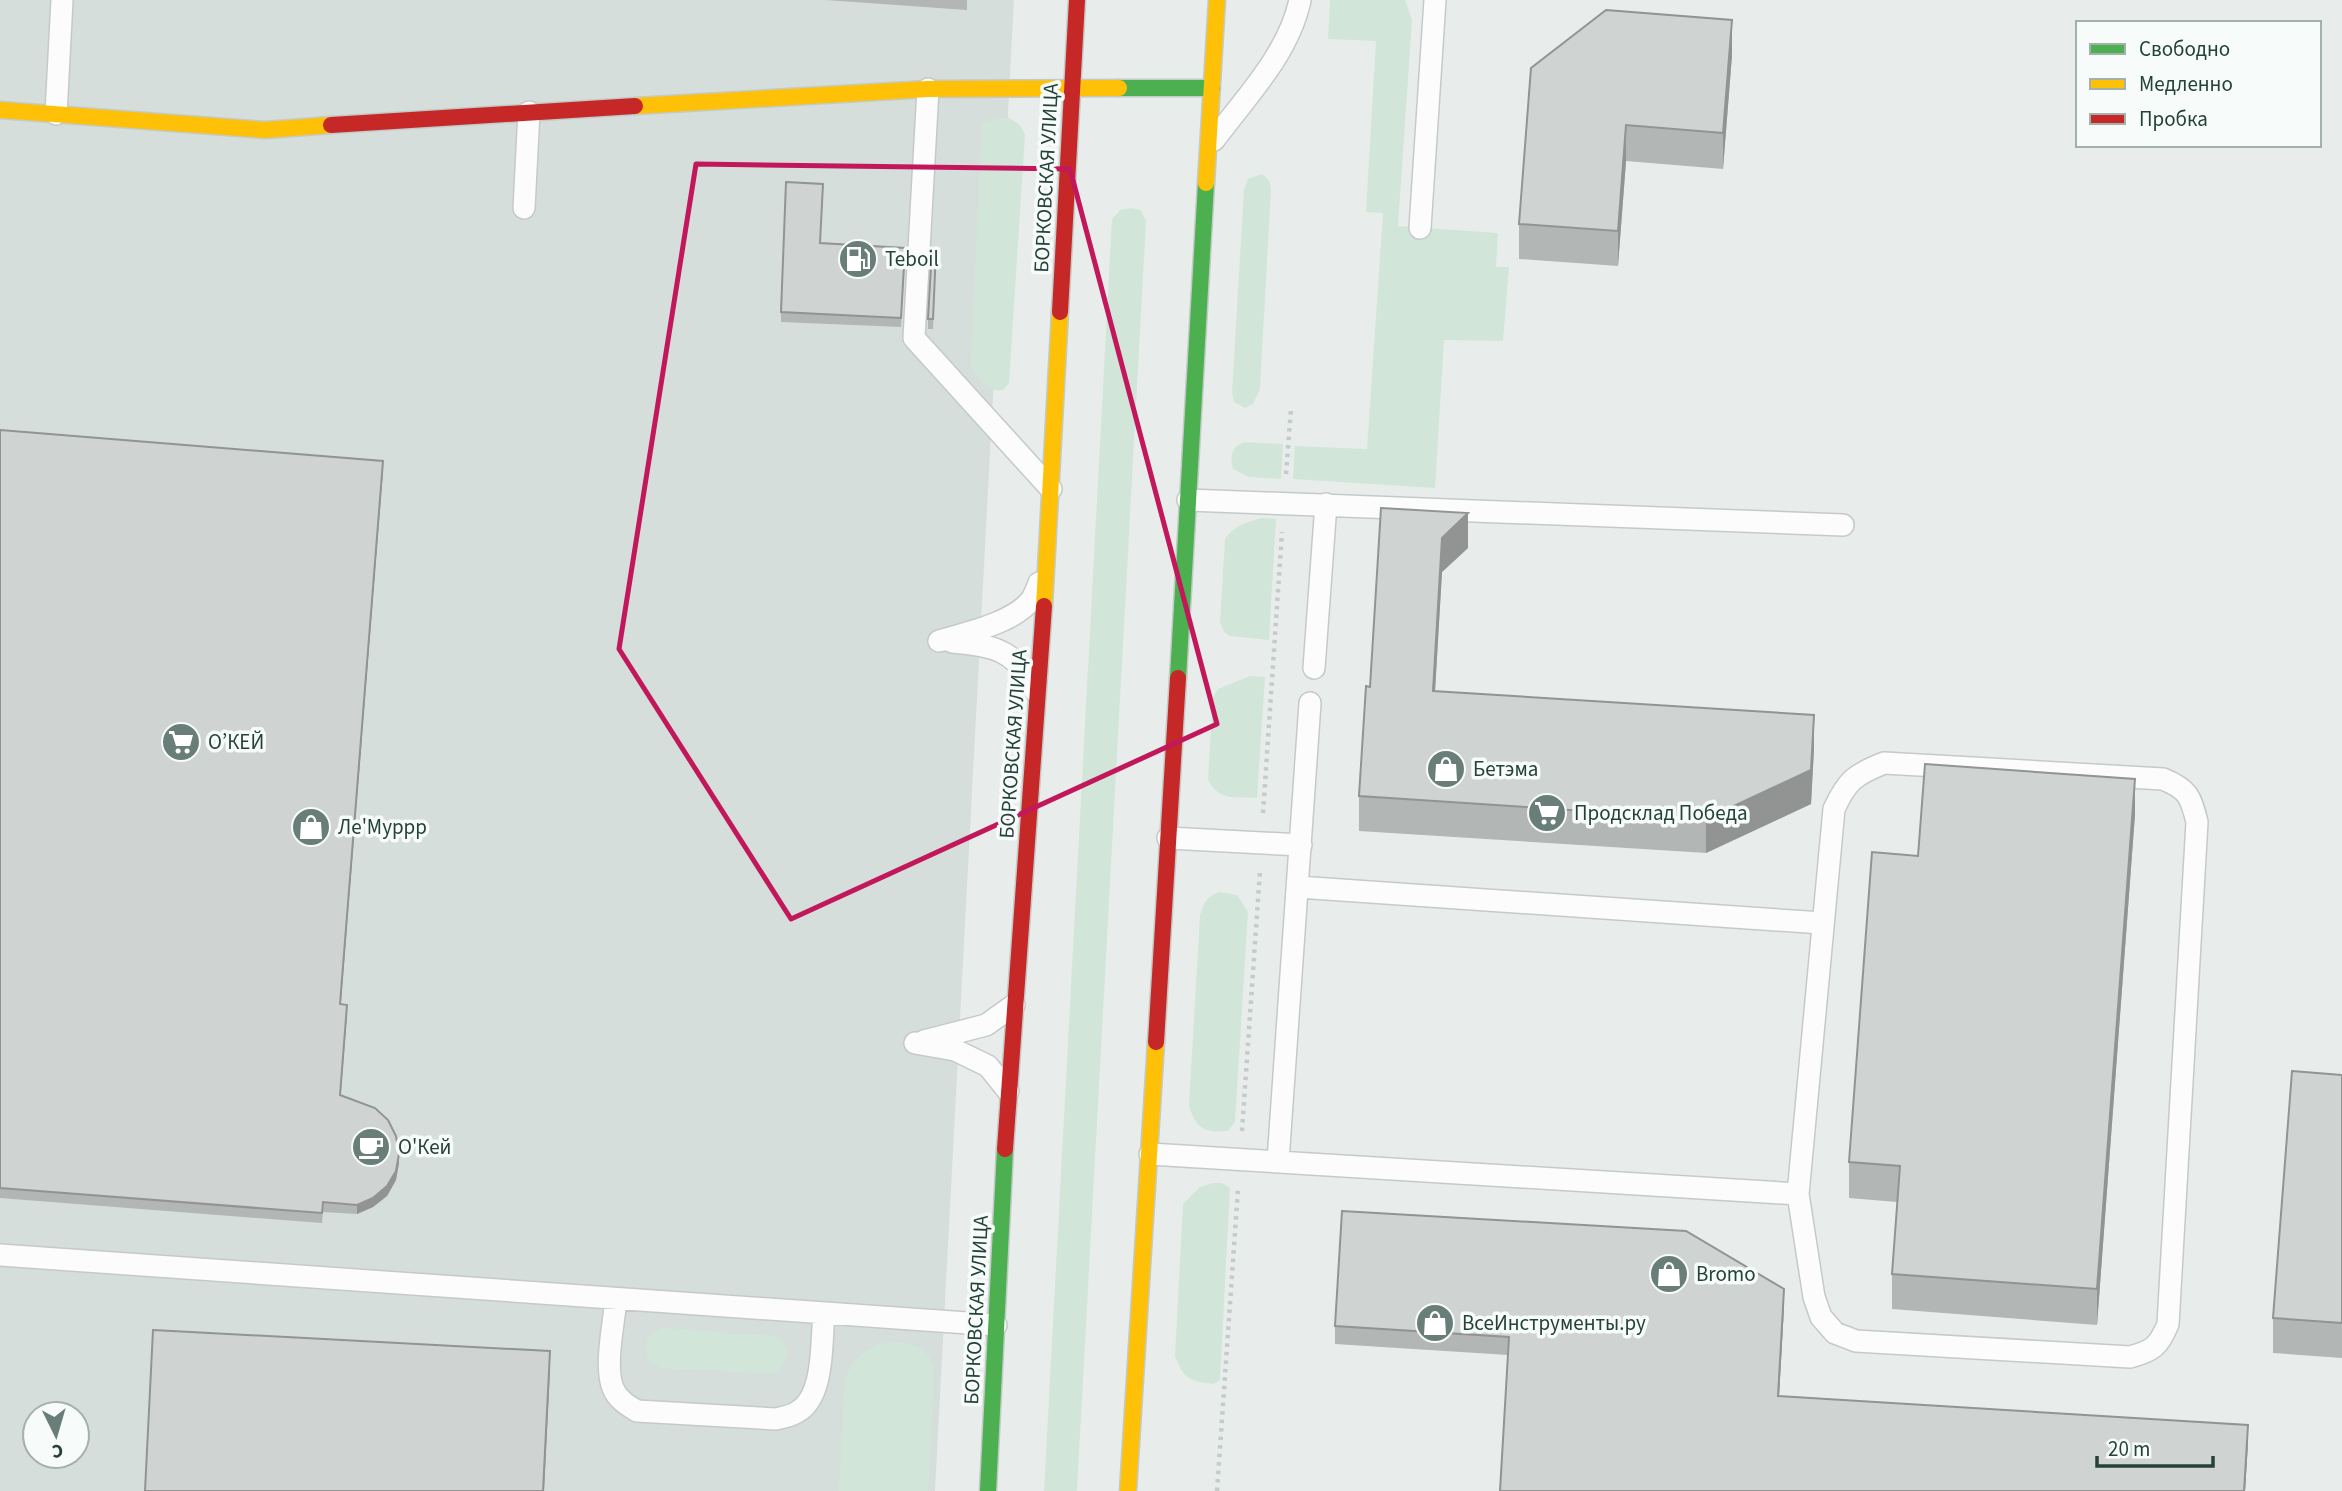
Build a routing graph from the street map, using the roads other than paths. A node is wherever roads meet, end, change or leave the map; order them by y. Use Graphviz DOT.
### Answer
graph roads {
  1 [pos="62,0"];
  2 [pos="1077,0"];
  3 [pos="1217,0"];
  4 [pos="1300,0"];
  5 [pos="1435,0"];
  6 [pos="1073,87"];
  7 [pos="1212,88"];
  8 [pos="928,89"];
  9 [pos="0,110"];
  10 [pos="529,112"];
  11 [pos="56,114"];
  12 [pos="1208,147"];
  13 [pos="524,208"];
  14 [pos="1420,228"];
  15 [pos="1051,489"];
  16 [pos="1188,500"];
  17 [pos="1326,504"];
  18 [pos="1843,525"];
  19 [pos="1046,567"];
  20 [pos="1314,668"];
  21 [pos="1038,699"];
  22 [pos="1310,703"];
  23 [pos="1168,838"];
  24 [pos="1301,845"];
  25 [pos="1298,887"];
  26 [pos="1822,923"];
  27 [pos="1014,1005"];
  28 [pos="1008,1091"];
  29 [pos="1150,1154"];
  30 [pos="1278,1161"];
  31 [pos="1798,1194"];
  32 [pos="0,1255"];
  33 [pos="616,1299"];
  34 [pos="824,1313"];
  35 [pos="996,1325"];
  36 [pos="988,1491"];
  37 [pos="1128,1491"];
  1 -- 11 [label="lane"];
  2 -- 6 [label="main road, БОРКОВСКАЯ УЛИЦА"];
  3 -- 7 [label="main road"];
  4 -- 12 [label="lane"];
  5 -- 14 [label="lane"];
  6 -- 7 [label="main road"];
  6 -- 8 [label="main road"];
  6 -- 15 [label="main road, БОРКОВСКАЯ УЛИЦА"];
  7 -- 12 [label="main road"];
  8 -- 10 [label="main road"];
  8 -- 15 [label="lane"];
  9 -- 11 [label="main road"];
  10 -- 11 [label="main road"];
  10 -- 13 [label="lane"];
  12 -- 16 [label="main road"];
  15 -- 19 [label="main road, БОРКОВСКАЯ УЛИЦА"];
  16 -- 17 [label="lane"];
  16 -- 23 [label="main road"];
  17 -- 18 [label="lane"];
  17 -- 20 [label="lane"];
  19 -- 21 [label="main road, БОРКОВСКАЯ УЛИЦА"];
  19 -- 21 [label="lane"];
  21 -- 27 [label="main road, БОРКОВСКАЯ УЛИЦА"];
  22 -- 24 [label="lane"];
  23 -- 24 [label="lane"];
  23 -- 29 [label="main road"];
  24 -- 25 [label="lane"];
  25 -- 26 [label="lane"];
  25 -- 30 [label="lane"];
  26 -- 31 [label="lane"];
  26 -- 31 [label="lane"];
  27 -- 28 [label="main road, БОРКОВСКАЯ УЛИЦА"];
  27 -- 28 [label="lane"];
  28 -- 35 [label="main road, БОРКОВСКАЯ УЛИЦА"];
  29 -- 30 [label="lane"];
  29 -- 37 [label="main road"];
  30 -- 31 [label="lane"];
  32 -- 33 [label="lane"];
  33 -- 34 [label="lane"];
  33 -- 34 [label="lane"];
  34 -- 35 [label="lane"];
  35 -- 36 [label="main road, БОРКОВСКАЯ УЛИЦА"];
}
